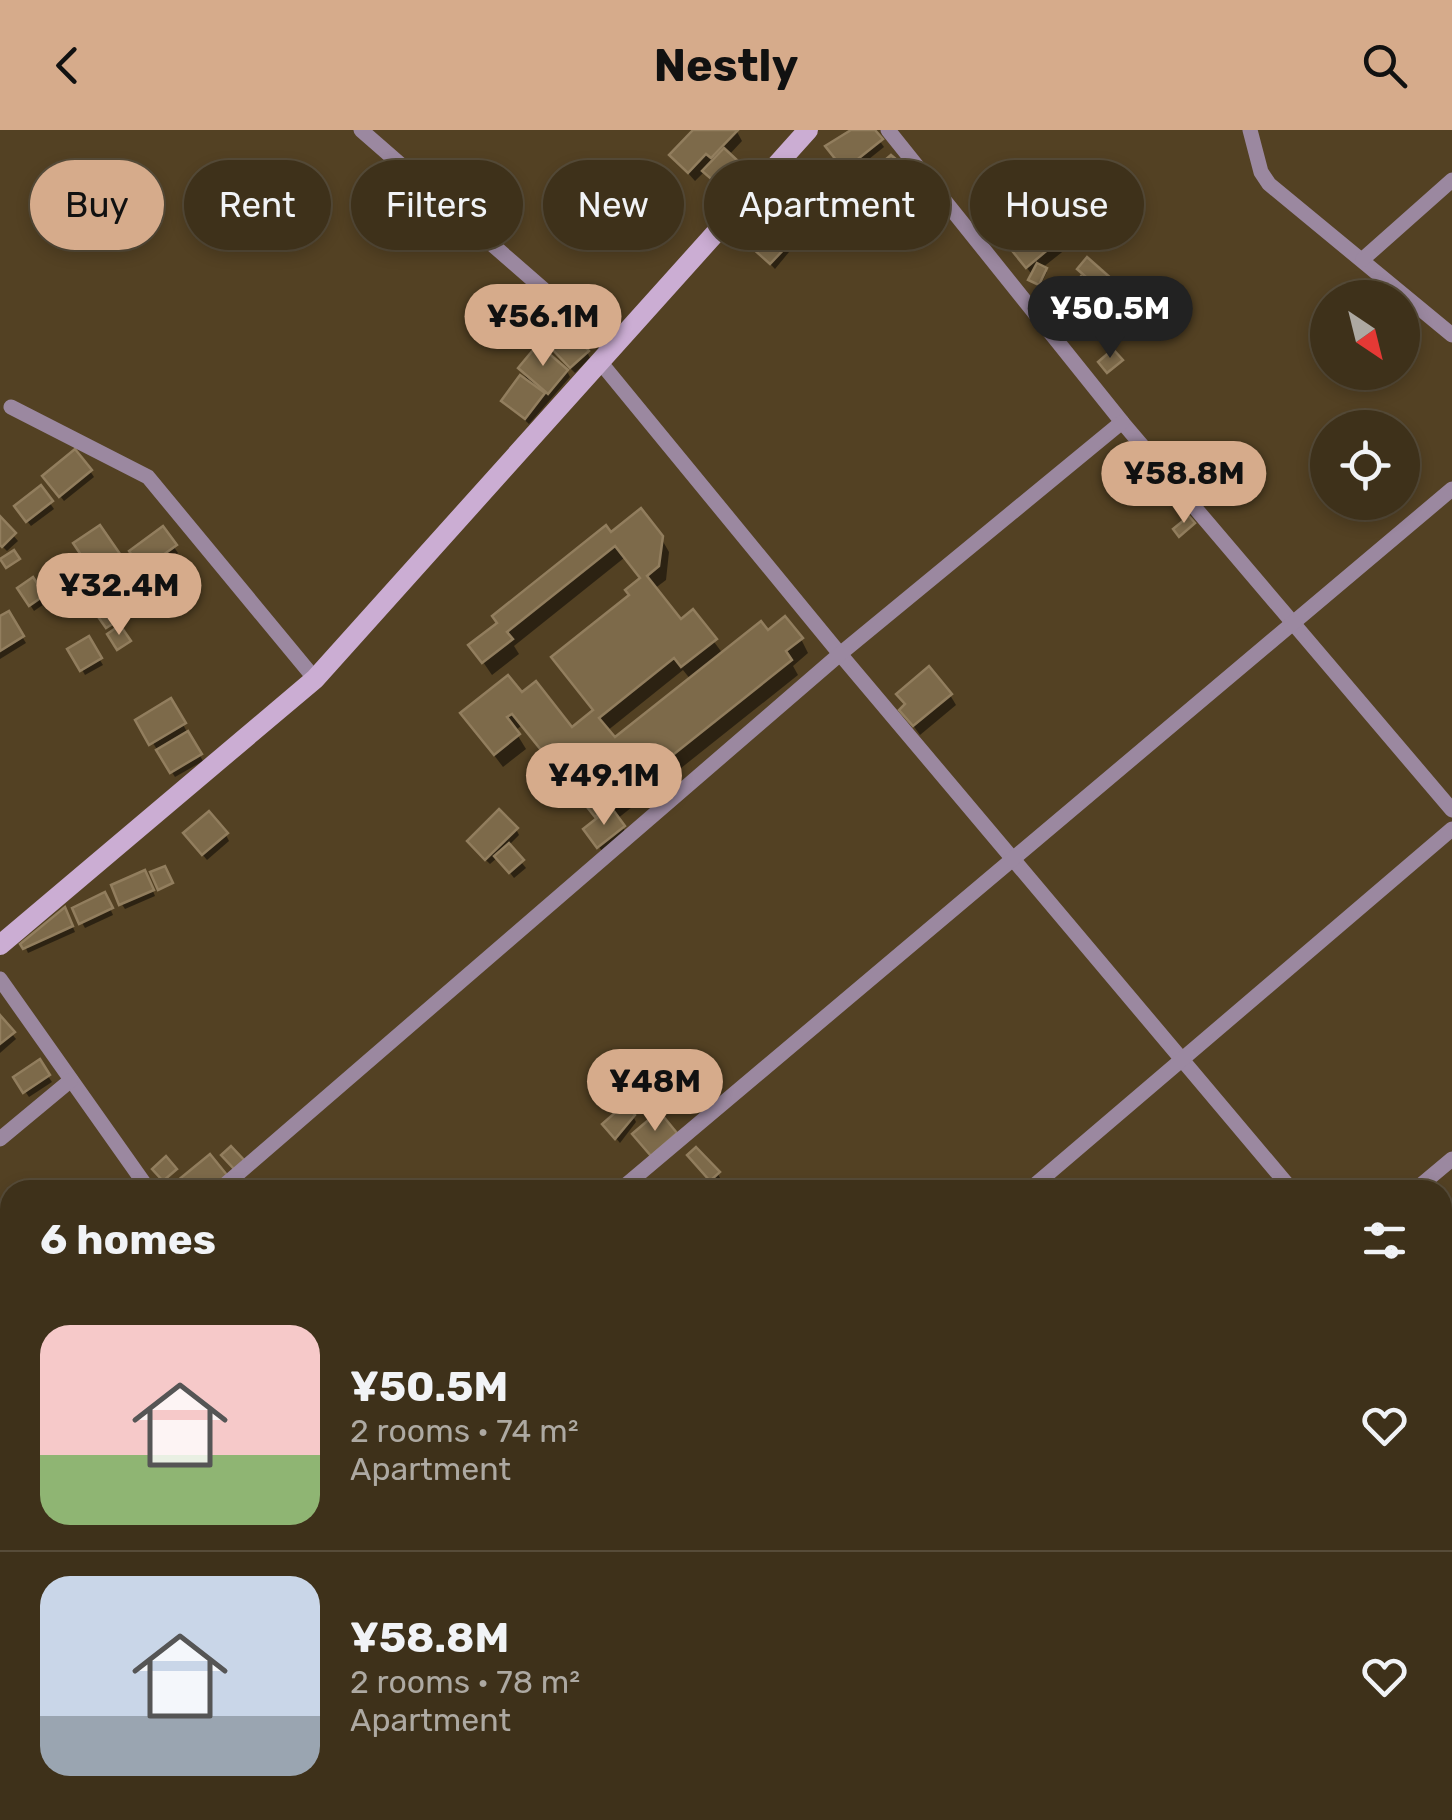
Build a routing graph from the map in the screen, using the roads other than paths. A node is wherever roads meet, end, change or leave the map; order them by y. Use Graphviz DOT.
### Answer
graph roads {
  1 [pos="362,130"];
  2 [pos="808,130"];
  3 [pos="888,130"];
  4 [pos="1250,130"];
  5 [pos="1452,180"];
  6 [pos="1363,258"];
  7 [pos="1452,335"];
  8 [pos="607,356"];
  9 [pos="11,408"];
  10 [pos="1122,422"];
  11 [pos="1452,489"];
  12 [pos="1292,620"];
  13 [pos="840,654"];
  14 [pos="314,678"];
  15 [pos="1452,810"];
  16 [pos="1452,830"];
  17 [pos="1012,858"];
  18 [pos="0,945"];
  19 [pos="0,979"];
  20 [pos="1182,1059"];
  21 [pos="71,1080"];
  22 [pos="0,1139"];
  23 [pos="1452,1159"];
  24 [pos="143,1180"];
  25 [pos="231,1180"];
  26 [pos="632,1180"];
  27 [pos="1041,1180"];
  28 [pos="1284,1180"];
  29 [pos="1427,1180"];
  1 -- 8 [label="street"];
  2 -- 8 [label="street"];
  3 -- 10 [label="street"];
  4 -- 6 [label="street"];
  5 -- 6 [label="street"];
  6 -- 7 [label="street"];
  8 -- 13 [label="street"];
  8 -- 14 [label="street"];
  9 -- 14 [label="street"];
  10 -- 12 [label="street"];
  10 -- 13 [label="street"];
  11 -- 12 [label="street"];
  12 -- 15 [label="street"];
  12 -- 17 [label="street"];
  13 -- 17 [label="street"];
  13 -- 25 [label="street"];
  14 -- 18 [label="street"];
  16 -- 20 [label="street"];
  17 -- 20 [label="street"];
  17 -- 26 [label="street"];
  19 -- 21 [label="street"];
  20 -- 27 [label="street"];
  20 -- 28 [label="street"];
  21 -- 22 [label="street"];
  21 -- 24 [label="street"];
  23 -- 29 [label="street"];
}
